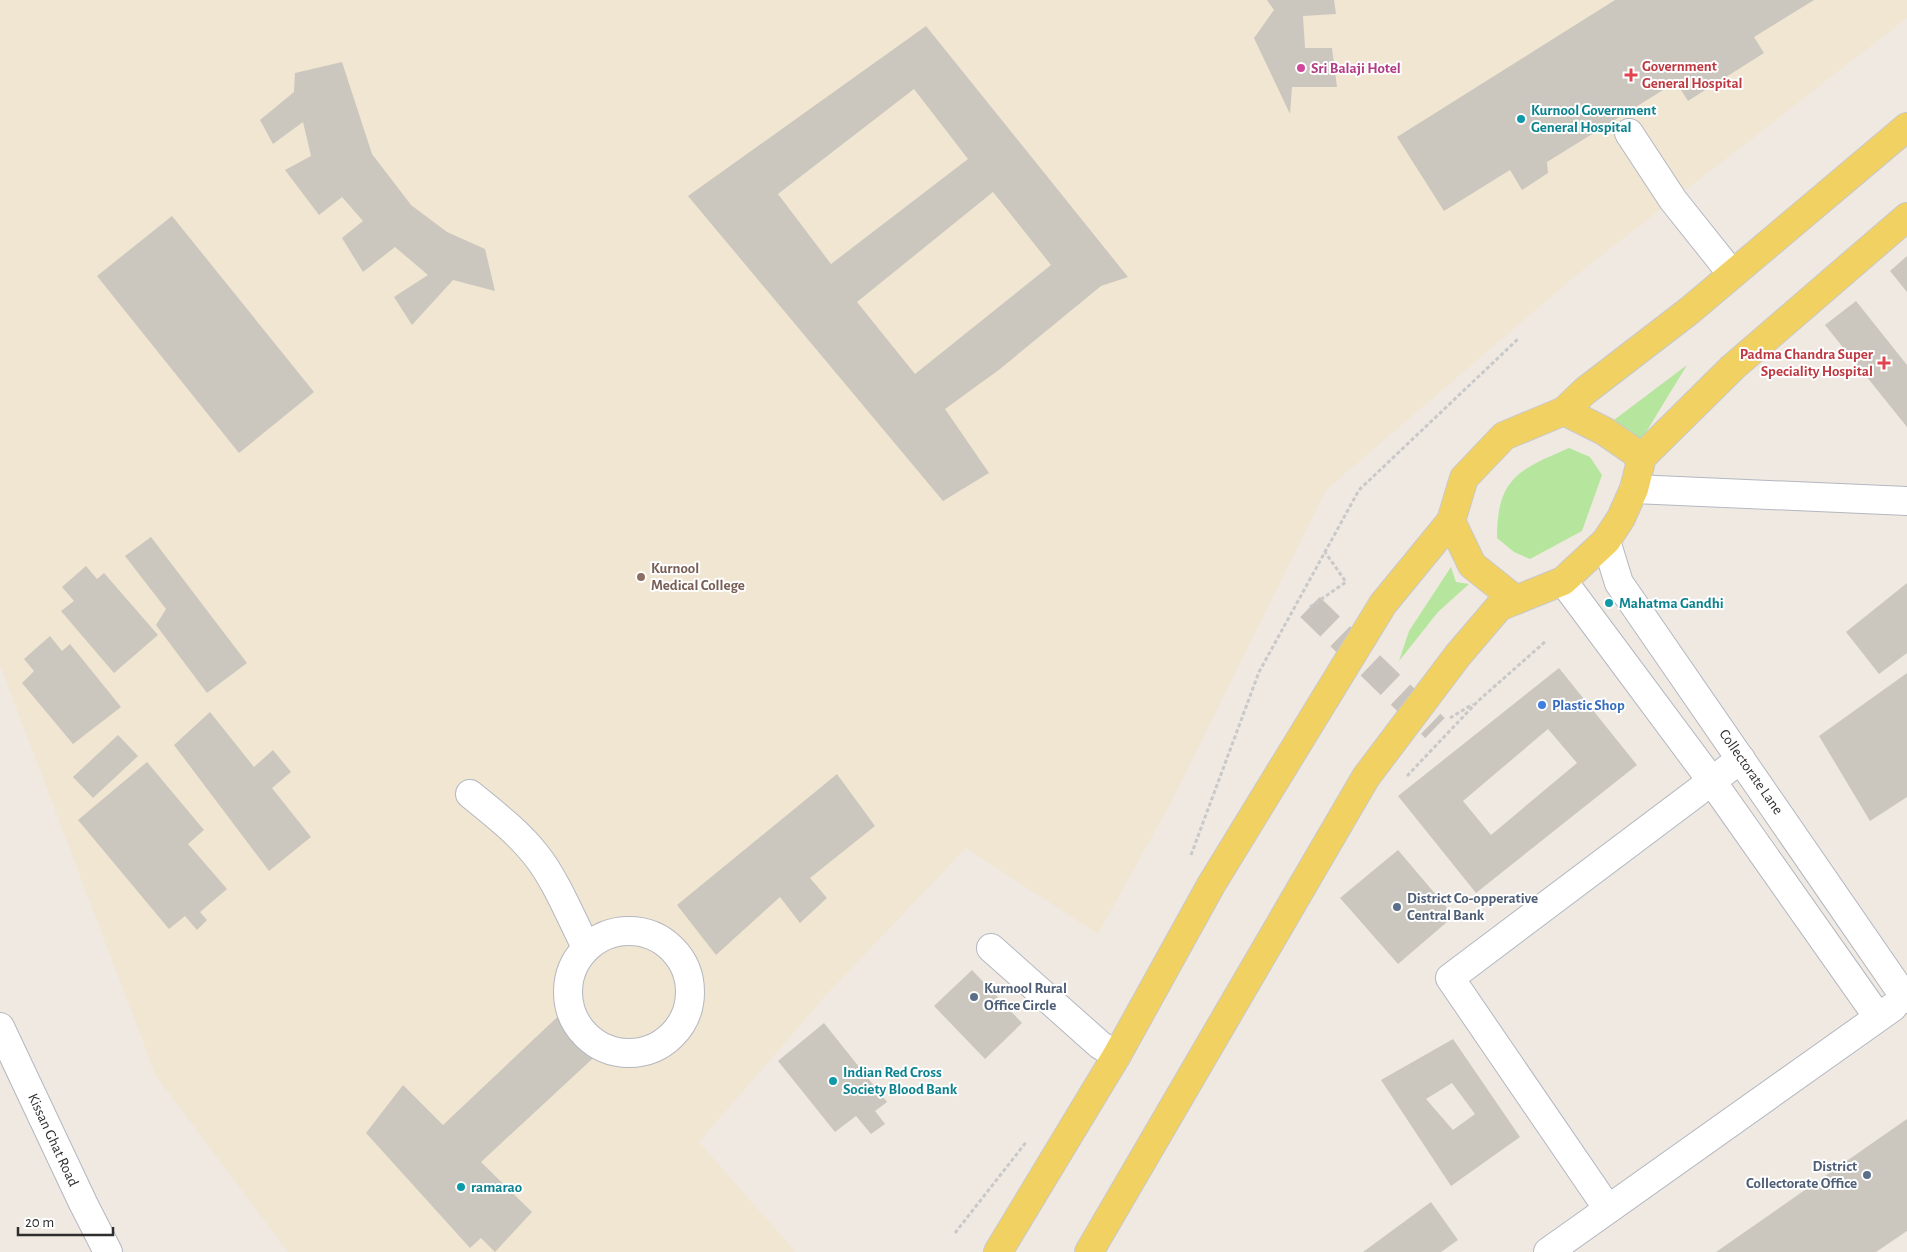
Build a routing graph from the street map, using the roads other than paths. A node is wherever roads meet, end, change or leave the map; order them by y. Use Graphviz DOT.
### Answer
graph roads {
  1 [pos="1907,127"];
  2 [pos="1628,133"];
  3 [pos="1907,217"];
  4 [pos="1732,274"];
  5 [pos="1564,411"];
  6 [pos="1642,457"];
  7 [pos="1634,489"];
  8 [pos="1907,501"];
  9 [pos="1451,521"];
  10 [pos="1606,541"];
  11 [pos="1563,581"];
  12 [pos="1516,600"];
  13 [pos="1742,759"];
  14 [pos="1710,780"];
  15 [pos="470,794"];
  16 [pos="586,947"];
  17 [pos="990,948"];
  18 [pos="1907,998"];
  19 [pos="1878,1017"];
  20 [pos="0,1027"];
  21 [pos="1117,1055"];
  22 [pos="1608,1210"];
  23 [pos="108,1252"];
  24 [pos="998,1252"];
  25 [pos="1089,1252"];
  26 [pos="1548,1252"];
  1 -- 4 [label="main road"];
  2 -- 4 [label="street"];
  3 -- 6 [label="main road"];
  4 -- 5 [label="main road"];
  5 -- 6 [label="main road"];
  5 -- 9 [label="main road"];
  6 -- 7 [label="main road"];
  7 -- 8 [label="street"];
  7 -- 10 [label="main road"];
  9 -- 12 [label="main road"];
  9 -- 21 [label="main road"];
  10 -- 11 [label="main road"];
  10 -- 13 [label="street, Collectorate Lane"];
  11 -- 12 [label="main road"];
  11 -- 14 [label="street"];
  12 -- 25 [label="main road"];
  13 -- 14 [label="street"];
  13 -- 18 [label="street, Collectorate Lane"];
  14 -- 19 [label="street"];
  14 -- 22 [label="street"];
  15 -- 16 [label="street"];
  16 -- 16 [label="street"];
  17 -- 21 [label="street"];
  18 -- 19 [label="street"];
  19 -- 22 [label="street"];
  20 -- 23 [label="street, Kissan Ghat Road"];
  21 -- 24 [label="main road"];
  22 -- 26 [label="street"];
}
